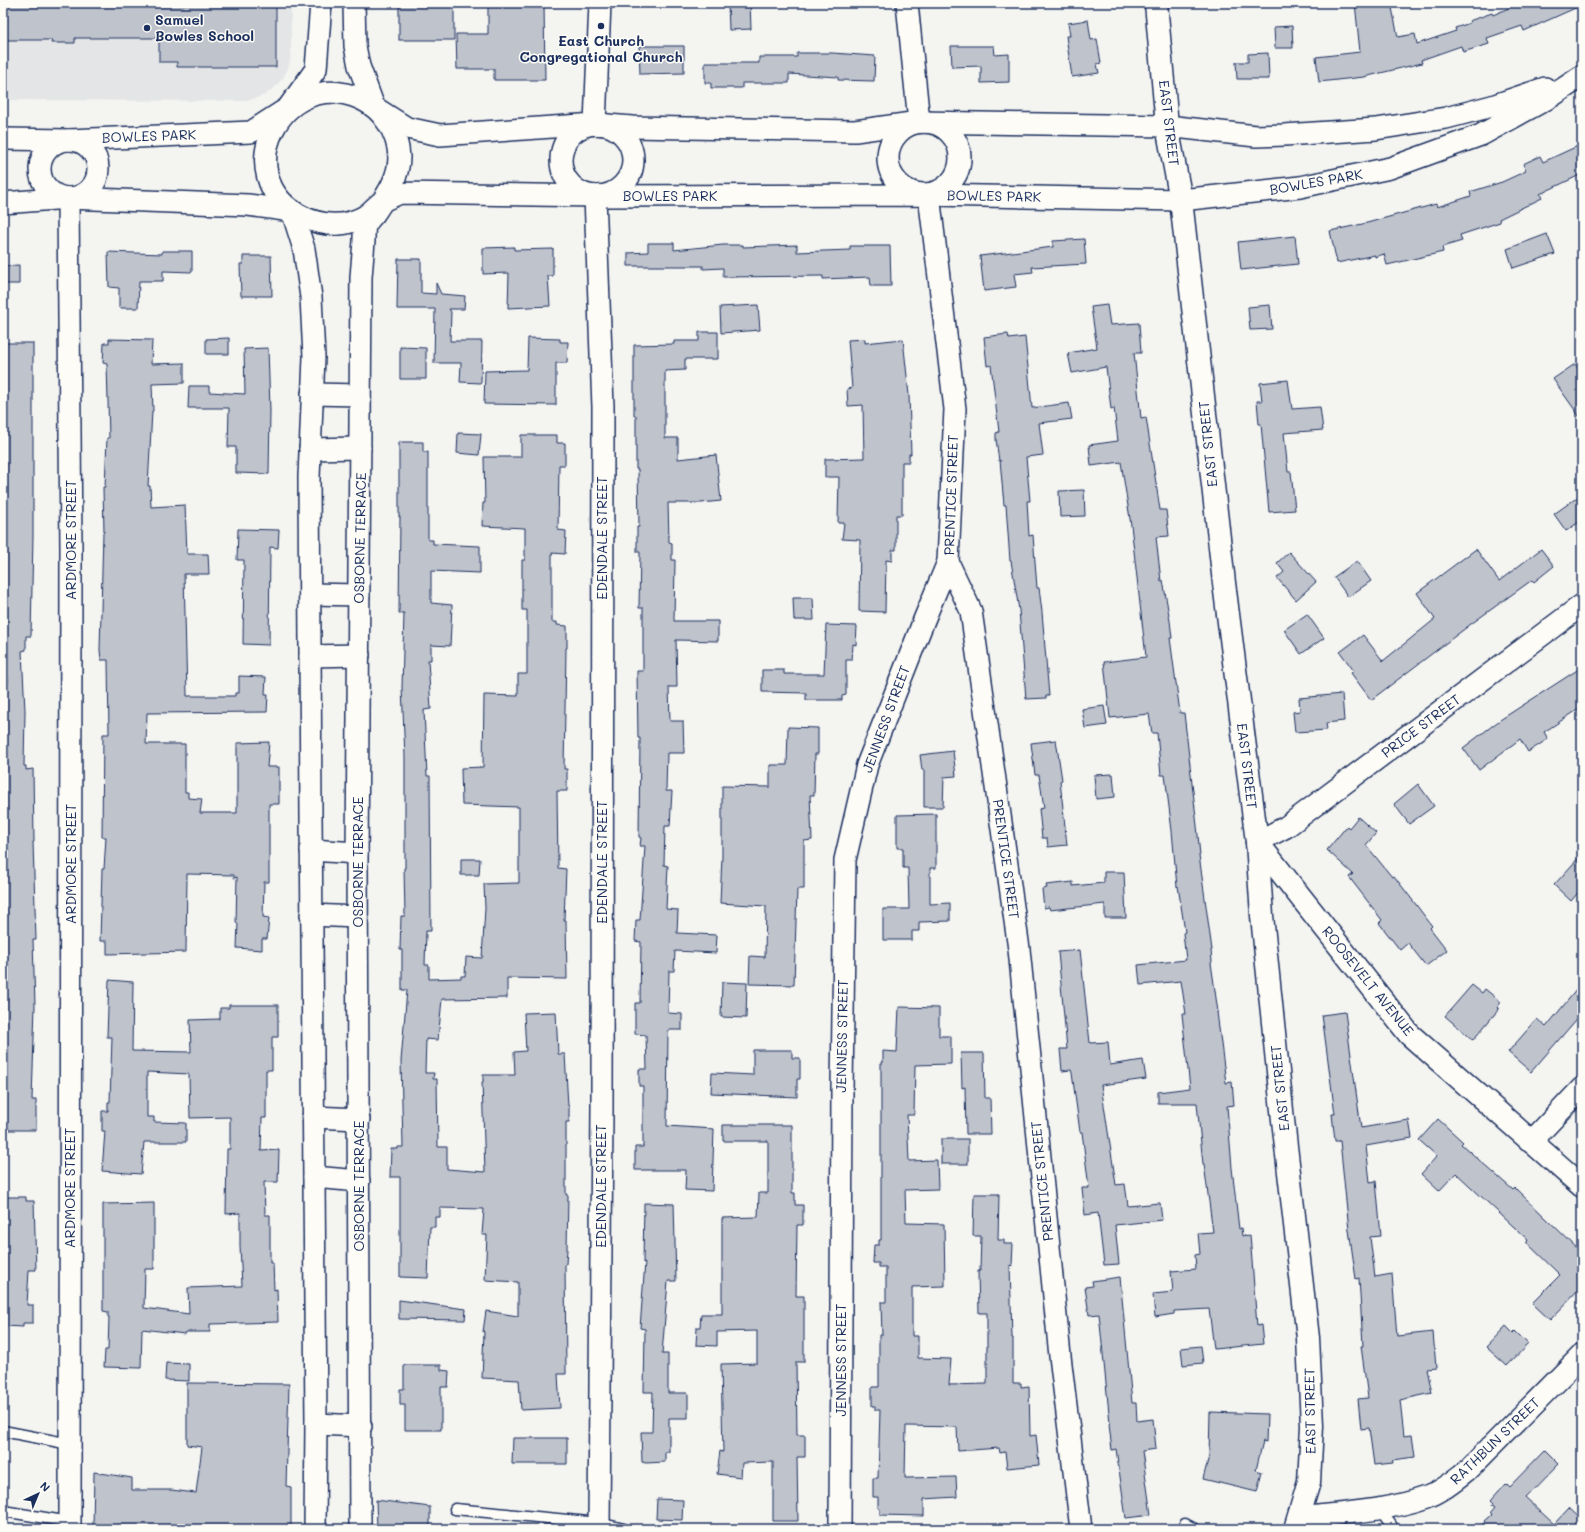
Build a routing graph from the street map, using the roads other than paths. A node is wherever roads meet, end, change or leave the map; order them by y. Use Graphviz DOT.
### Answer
graph roads {
  1 [pos="321,3"];
  2 [pos="354,3"];
  3 [pos="600,3"];
  4 [pos="907,3"];
  5 [pos="1156,3"];
  6 [pos="1582,76"];
  7 [pos="374,107"];
  8 [pos="288,108"];
  9 [pos="919,122"];
  10 [pos="595,124"];
  11 [pos="1167,126"];
  12 [pos="3,139"];
  13 [pos="69,140"];
  14 [pos="929,195"];
  15 [pos="595,196"];
  16 [pos="68,198"];
  17 [pos="1181,200"];
  18 [pos="383,201"];
  19 [pos="3,203"];
  20 [pos="292,211"];
  21 [pos="312,394"];
  22 [pos="360,395"];
  23 [pos="360,448"];
  24 [pos="310,449"];
  25 [pos="948,562"];
  26 [pos="310,594"];
  27 [pos="359,595"];
  28 [pos="1582,605"];
  29 [pos="359,655"];
  30 [pos="310,656"];
  31 [pos="1257,842"];
  32 [pos="311,850"];
  33 [pos="357,853"];
  34 [pos="311,915"];
  35 [pos="358,917"];
  36 [pos="1582,1088"];
  37 [pos="313,1117"];
  38 [pos="359,1119"];
  39 [pos="1532,1142"];
  40 [pos="314,1177"];
  41 [pos="359,1181"];
  42 [pos="1582,1186"];
  43 [pos="1582,1355"];
  44 [pos="316,1424"];
  45 [pos="361,1426"];
  46 [pos="3,1431"];
  47 [pos="70,1444"];
  48 [pos="1379,1508"];
  49 [pos="456,1509"];
  50 [pos="3,1512"];
  51 [pos="1185,1524"];
  52 [pos="1297,1524"];
  53 [pos="70,1526"];
  54 [pos="599,1526"];
  55 [pos="315,1529"];
  56 [pos="360,1529"];
  57 [pos="624,1529"];
  58 [pos="840,1529"];
  59 [pos="1081,1529"];
  60 [pos="1195,1529"];
  61 [pos="1394,1529"];
  1 -- 8 [label="street"];
  2 -- 7 [label="street"];
  3 -- 10 [label="street"];
  4 -- 9 [label="street"];
  5 -- 11 [label="main road, EAST STREET"];
  6 -- 11 [label="street, BOWLES PARK"];
  6 -- 17 [label="street, BOWLES PARK"];
  7 -- 8 [label="street, BOWLES PARK"];
  7 -- 10 [label="street, BOWLES PARK"];
  7 -- 18 [label="street, BOWLES PARK"];
  8 -- 13 [label="street, BOWLES PARK"];
  8 -- 20 [label="street, BOWLES PARK"];
  9 -- 10 [label="street, BOWLES PARK"];
  9 -- 11 [label="street, BOWLES PARK"];
  9 -- 14 [label="street"];
  9 -- 14 [label="street"];
  10 -- 15 [label="street"];
  10 -- 15 [label="street"];
  11 -- 17 [label="main road, EAST STREET"];
  12 -- 13 [label="street, BOWLES PARK"];
  13 -- 16 [label="street"];
  13 -- 16 [label="street"];
  14 -- 15 [label="street, BOWLES PARK"];
  14 -- 17 [label="street, BOWLES PARK"];
  14 -- 25 [label="street, PRENTICE STREET"];
  15 -- 18 [label="street, BOWLES PARK"];
  15 -- 54 [label="street, EDENDALE STREET"];
  16 -- 19 [label="street, BOWLES PARK"];
  16 -- 20 [label="street, BOWLES PARK"];
  16 -- 47 [label="street, ARDMORE STREET"];
  17 -- 31 [label="main road, EAST STREET"];
  18 -- 20 [label="street, BOWLES PARK"];
  18 -- 22 [label="street, OSBORNE TERRACE"];
  20 -- 21 [label="street"];
  21 -- 22 [label="street"];
  21 -- 24 [label="street"];
  22 -- 23 [label="street, OSBORNE TERRACE"];
  23 -- 24 [label="street"];
  23 -- 27 [label="street, OSBORNE TERRACE"];
  24 -- 26 [label="street"];
  25 -- 58 [label="street, JENNESS STREET"];
  25 -- 59 [label="street, PRENTICE STREET"];
  26 -- 27 [label="street"];
  26 -- 30 [label="street"];
  27 -- 29 [label="street, OSBORNE TERRACE"];
  28 -- 31 [label="street, PRICE STREET"];
  29 -- 30 [label="street"];
  29 -- 33 [label="street, OSBORNE TERRACE"];
  30 -- 32 [label="street"];
  31 -- 39 [label="main road, ROOSEVELT AVENUE"];
  31 -- 52 [label="main road, EAST STREET"];
  32 -- 33 [label="street"];
  32 -- 34 [label="street"];
  33 -- 35 [label="street, OSBORNE TERRACE"];
  34 -- 35 [label="street"];
  34 -- 37 [label="street"];
  35 -- 38 [label="street, OSBORNE TERRACE"];
  36 -- 39 [label="street"];
  37 -- 38 [label="street"];
  37 -- 40 [label="street"];
  38 -- 41 [label="street, OSBORNE TERRACE"];
  39 -- 42 [label="main road, ROOSEVELT AVENUE"];
  40 -- 41 [label="street"];
  40 -- 44 [label="street"];
  41 -- 45 [label="street, OSBORNE TERRACE"];
  43 -- 48 [label="street, RATHBUN STREET"];
  44 -- 45 [label="street"];
  44 -- 55 [label="street"];
  45 -- 56 [label="street, OSBORNE TERRACE"];
  46 -- 47 [label="lane"];
  47 -- 53 [label="street, ARDMORE STREET"];
  48 -- 52 [label="street, RATHBUN STREET"];
  48 -- 61 [label="lane"];
  49 -- 54 [label="lane"];
  50 -- 53 [label="lane"];
  51 -- 60 [label="lane"];
  54 -- 57 [label="lane"];
}
